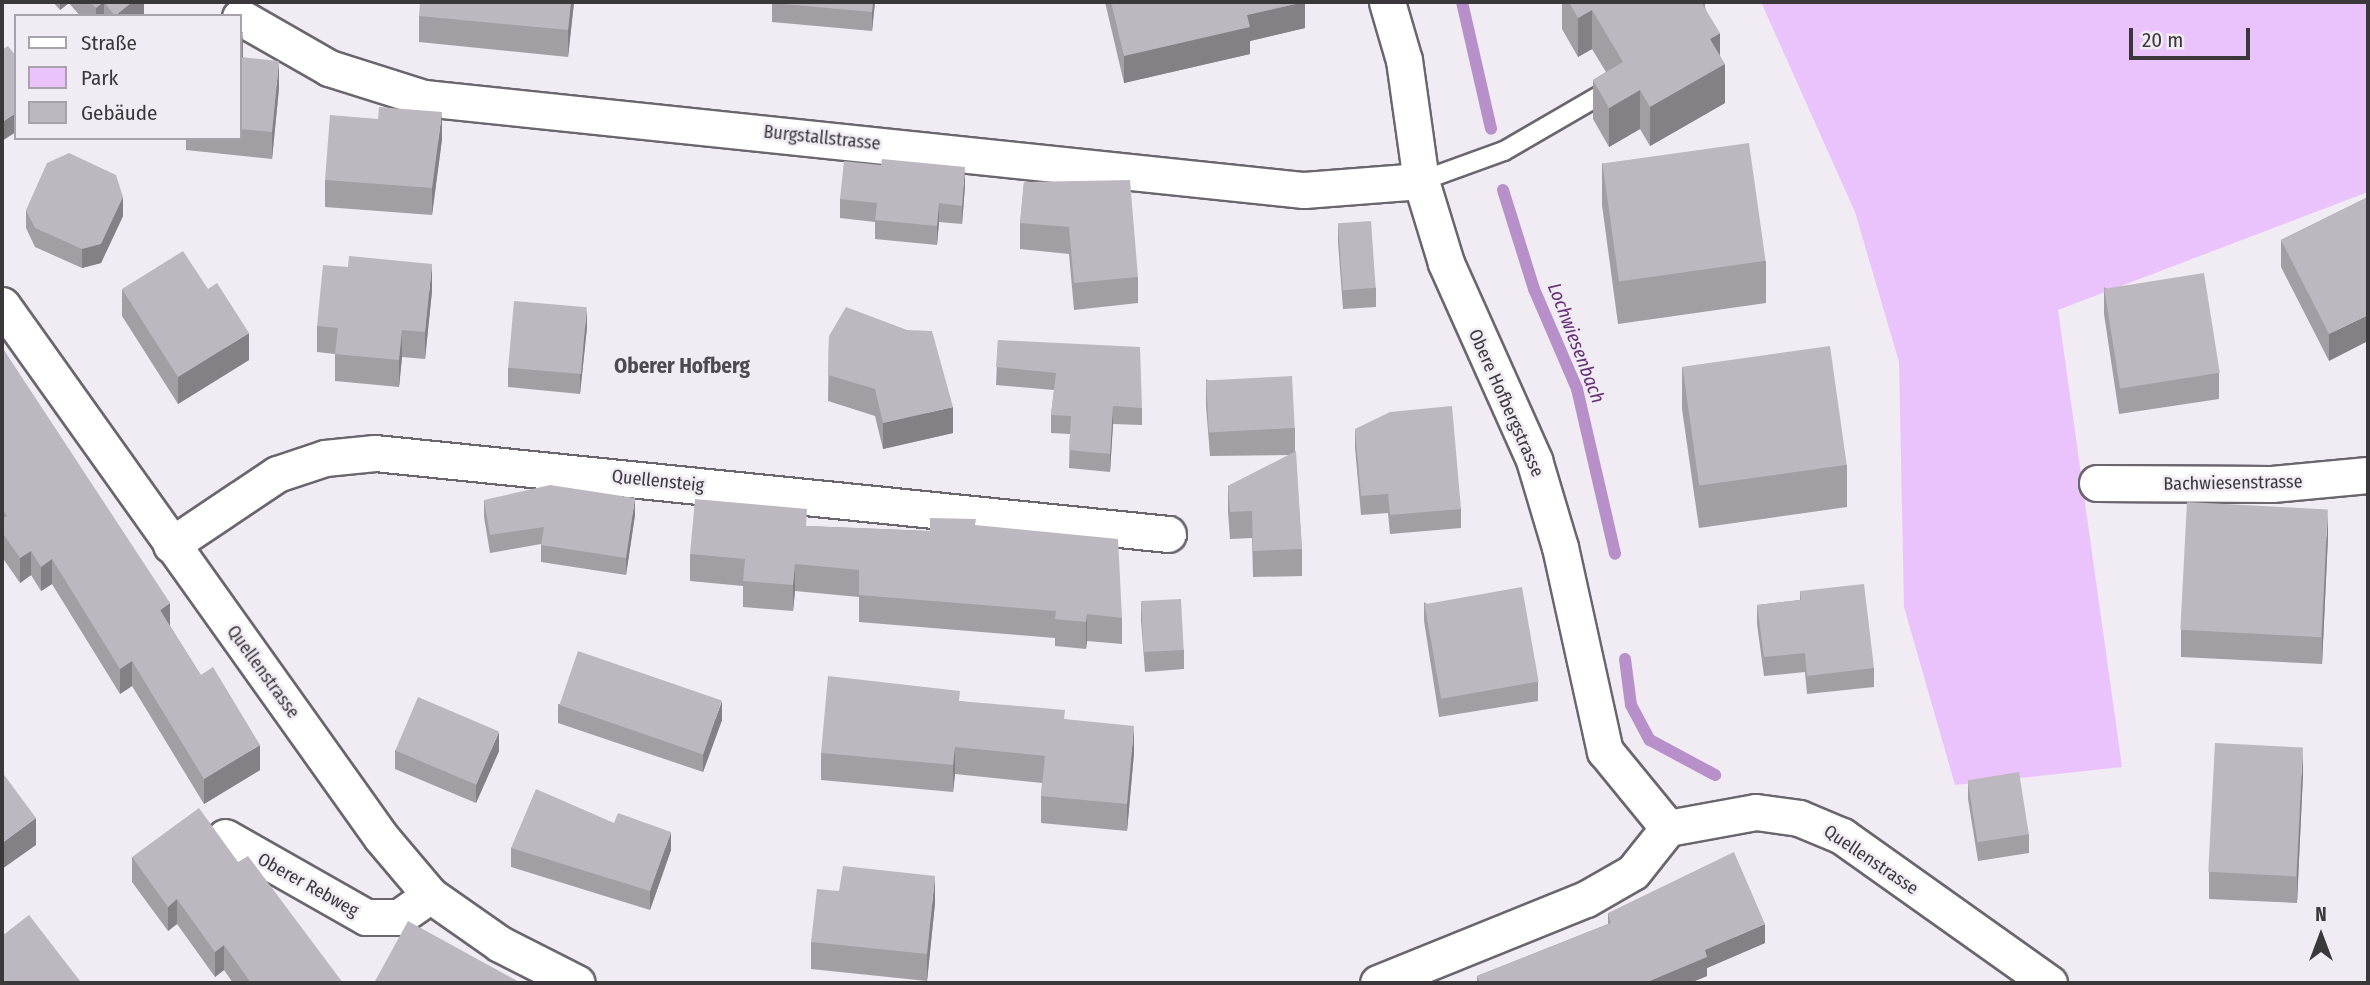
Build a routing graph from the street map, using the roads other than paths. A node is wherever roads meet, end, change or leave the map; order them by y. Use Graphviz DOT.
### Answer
graph roads {
  1 [pos="217,2"];
  2 [pos="1388,2"];
  3 [pos="236,14"];
  4 [pos="242,18"];
  5 [pos="1599,96"];
  6 [pos="1421,181"];
  7 [pos="2,304"];
  8 [pos="2368,475"];
  9 [pos="2097,483"];
  10 [pos="1168,534"];
  11 [pos="171,544"];
  12 [pos="1668,828"];
  13 [pos="225,837"];
  14 [pos="430,895"];
  15 [pos="1386,982"];
  16 [pos="577,983"];
  17 [pos="2049,983"];
  1 -- 3 [label="street, Burgstallstrasse"];
  2 -- 6 [label="street, Obere Hofbergstrasse"];
  4 -- 6 [label="street, Burgstallstrasse"];
  5 -- 6 [label="lane"];
  6 -- 12 [label="street, Obere Hofbergstrasse"];
  7 -- 11 [label="street, Quellenstrasse"];
  8 -- 9 [label="street, Bachwiesenstrasse"];
  10 -- 11 [label="street, Quellensteig"];
  11 -- 14 [label="street, Quellenstrasse"];
  12 -- 15 [label="street"];
  12 -- 17 [label="street, Quellenstrasse"];
  13 -- 14 [label="street, Oberer Rebweg"];
  14 -- 16 [label="street, Quellenstrasse"];
}
